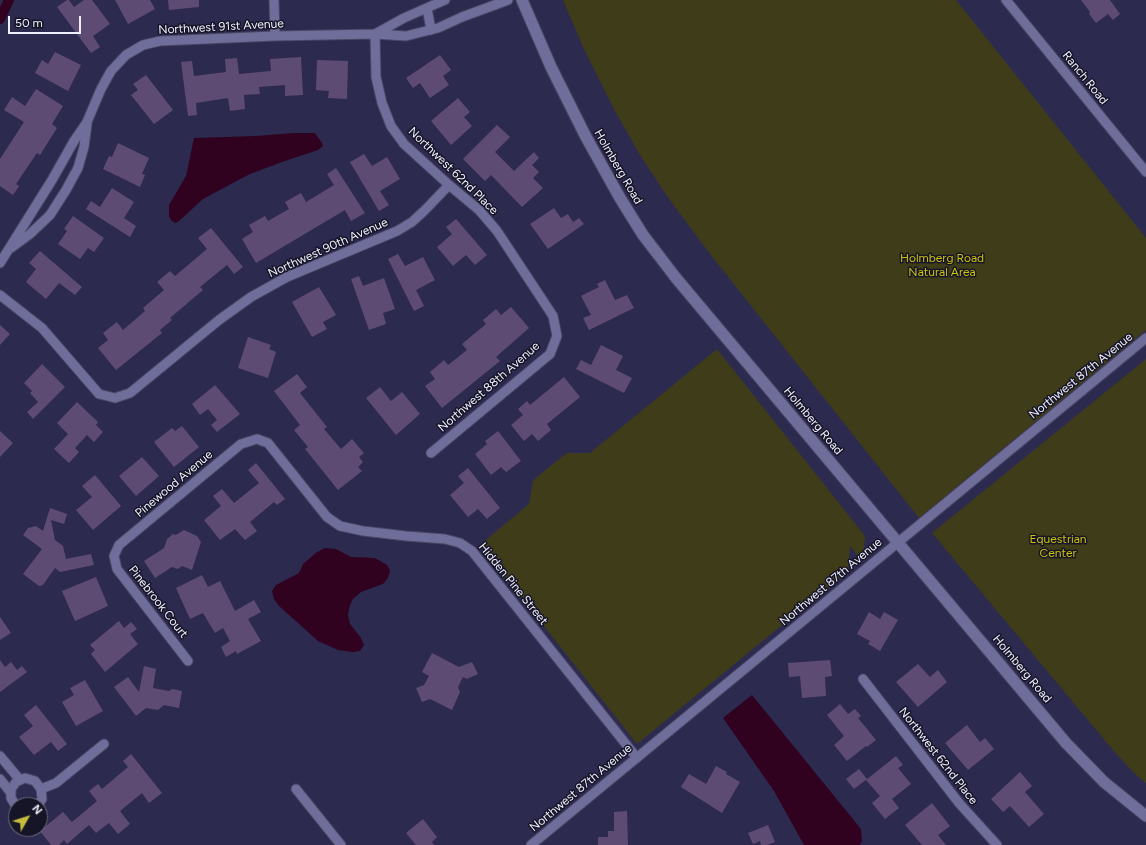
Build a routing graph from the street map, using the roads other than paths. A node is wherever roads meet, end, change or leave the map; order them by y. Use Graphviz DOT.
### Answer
graph roads {
  1 [pos="274,0"];
  2 [pos="445,0"];
  3 [pos="508,0"];
  4 [pos="522,0"];
  5 [pos="1006,0"];
  6 [pos="426,8"];
  7 [pos="430,30"];
  8 [pos="375,34"];
  9 [pos="275,36"];
  10 [pos="87,122"];
  11 [pos="1146,172"];
  12 [pos="449,185"];
  13 [pos="8,249"];
  14 [pos="0,263"];
  15 [pos="0,295"];
  16 [pos="557,336"];
  17 [pos="1146,338"];
  18 [pos="257,439"];
  19 [pos="431,453"];
  20 [pos="898,542"];
  21 [pos="114,556"];
  22 [pos="188,661"];
  23 [pos="863,679"];
  24 [pos="104,744"];
  25 [pos="0,756"];
  26 [pos="637,758"];
  27 [pos="0,779"];
  28 [pos="20,780"];
  29 [pos="41,789"];
  30 [pos="296,789"];
  31 [pos="11,793"];
  32 [pos="11,797"];
  33 [pos="42,797"];
  34 [pos="1146,816"];
  35 [pos="340,845"];
  36 [pos="531,845"];
  37 [pos="997,845"];
  1 -- 9 [label="street"];
  2 -- 6 [label="street, Northwest 91st Avenue"];
  3 -- 7 [label="street, Northwest 91st Avenue"];
  4 -- 20 [label="street, Holmberg Road"];
  5 -- 11 [label="street, Ranch Road"];
  6 -- 7 [label="street"];
  6 -- 8 [label="street, Northwest 91st Avenue"];
  7 -- 8 [label="street, Northwest 91st Avenue"];
  8 -- 9 [label="street, Northwest 91st Avenue"];
  8 -- 12 [label="street, Northwest 62nd Place"];
  9 -- 10 [label="street, Northwest 91st Avenue"];
  10 -- 13 [label="street, Northwest 91st Avenue"];
  10 -- 13 [label="street, Northwest 91st Avenue"];
  12 -- 15 [label="street, Northwest 90th Avenue"];
  12 -- 16 [label="street, Northwest 62nd Place"];
  13 -- 14 [label="street, Northwest 91st Avenue"];
  16 -- 19 [label="street, Northwest 88th Avenue"];
  17 -- 20 [label="street, Northwest 87th Avenue"];
  18 -- 21 [label="street, Pinewood Avenue"];
  18 -- 26 [label="street, Hidden Pine Street"];
  20 -- 26 [label="street, Northwest 87th Avenue"];
  20 -- 34 [label="street, Holmberg Road"];
  21 -- 22 [label="street, Pinebrook Court"];
  23 -- 37 [label="street, Northwest 62nd Place"];
  24 -- 29 [label="street"];
  25 -- 28 [label="street"];
  26 -- 36 [label="street, Northwest 87th Avenue"];
  27 -- 31 [label="street"];
  28 -- 29 [label="street"];
  28 -- 31 [label="street"];
  29 -- 33 [label="street"];
  30 -- 35 [label="street"];
  31 -- 32 [label="street"];
}
